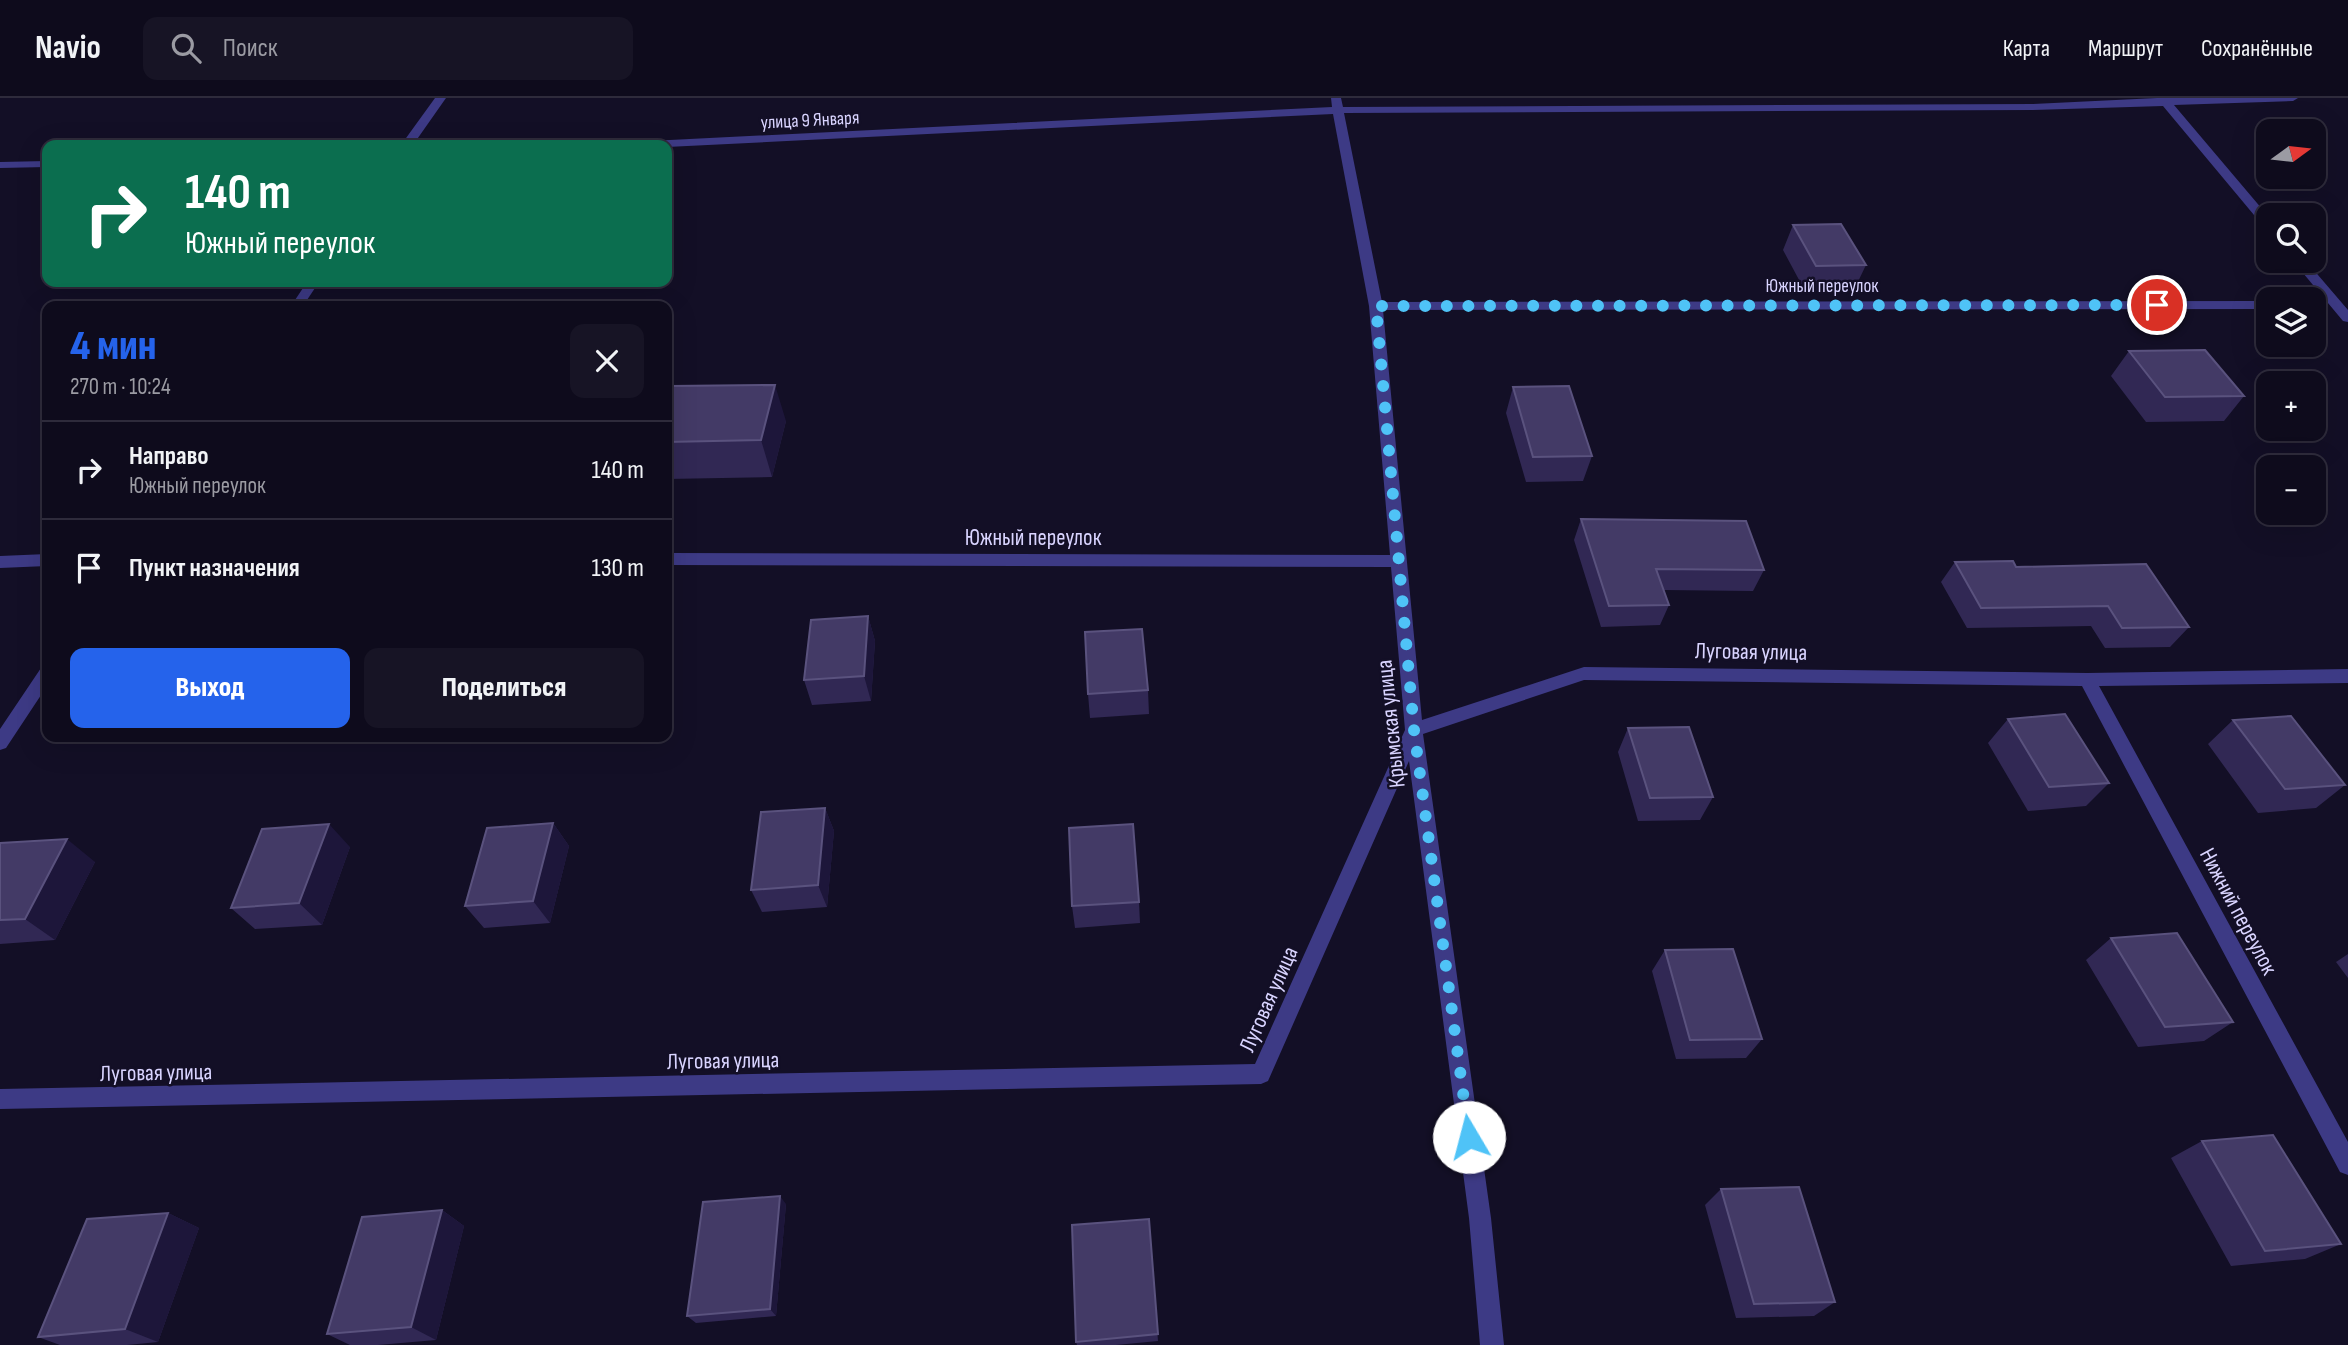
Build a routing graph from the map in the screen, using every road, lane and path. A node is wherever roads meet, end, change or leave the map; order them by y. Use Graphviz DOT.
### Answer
graph roads {
  1 [pos="441,98"];
  2 [pos="2293,98"];
  3 [pos="2165,100"];
  4 [pos="1338,104"];
  5 [pos="411,140"];
  6 [pos="672,143"];
  7 [pos="42,164"];
  8 [pos="0,165"];
  9 [pos="2256,210"];
  10 [pos="2311,273"];
  11 [pos="2256,305"];
  12 [pos="2342,305"];
  13 [pos="1376,306"];
  14 [pos="2348,318"];
  15 [pos="672,559"];
  16 [pos="42,560"];
  17 [pos="1398,561"];
  18 [pos="0,562"];
  19 [pos="2348,676"];
  20 [pos="42,680"];
  21 [pos="2087,680"];
  22 [pos="1414,730"];
  23 [pos="0,743"];
  24 [pos="0,1099"];
  25 [pos="2348,1164"];
  26 [pos="1492,1345"];
  1 -- 5 [label="street"];
  2 -- 3 [label="street, улица 9 Января"];
  3 -- 4 [label="street, улица 9 Января"];
  3 -- 9 [label="street"];
  4 -- 6 [label="street, улица 9 Января"];
  4 -- 13 [label="street, Крымская улица"];
  7 -- 8 [label="street"];
  10 -- 12 [label="street"];
  11 -- 13 [label="street, Южный переулок"];
  12 -- 14 [label="street"];
  13 -- 17 [label="street, Крымская улица"];
  15 -- 17 [label="street, Южный переулок"];
  16 -- 18 [label="street"];
  17 -- 22 [label="street, Крымская улица"];
  19 -- 21 [label="street, Луговая улица"];
  20 -- 23 [label="street"];
  21 -- 22 [label="street, Луговая улица"];
  21 -- 25 [label="street, Нижний переулок"];
  22 -- 24 [label="street, Луговая улица"];
  22 -- 26 [label="street, Крымская улица"];
}
